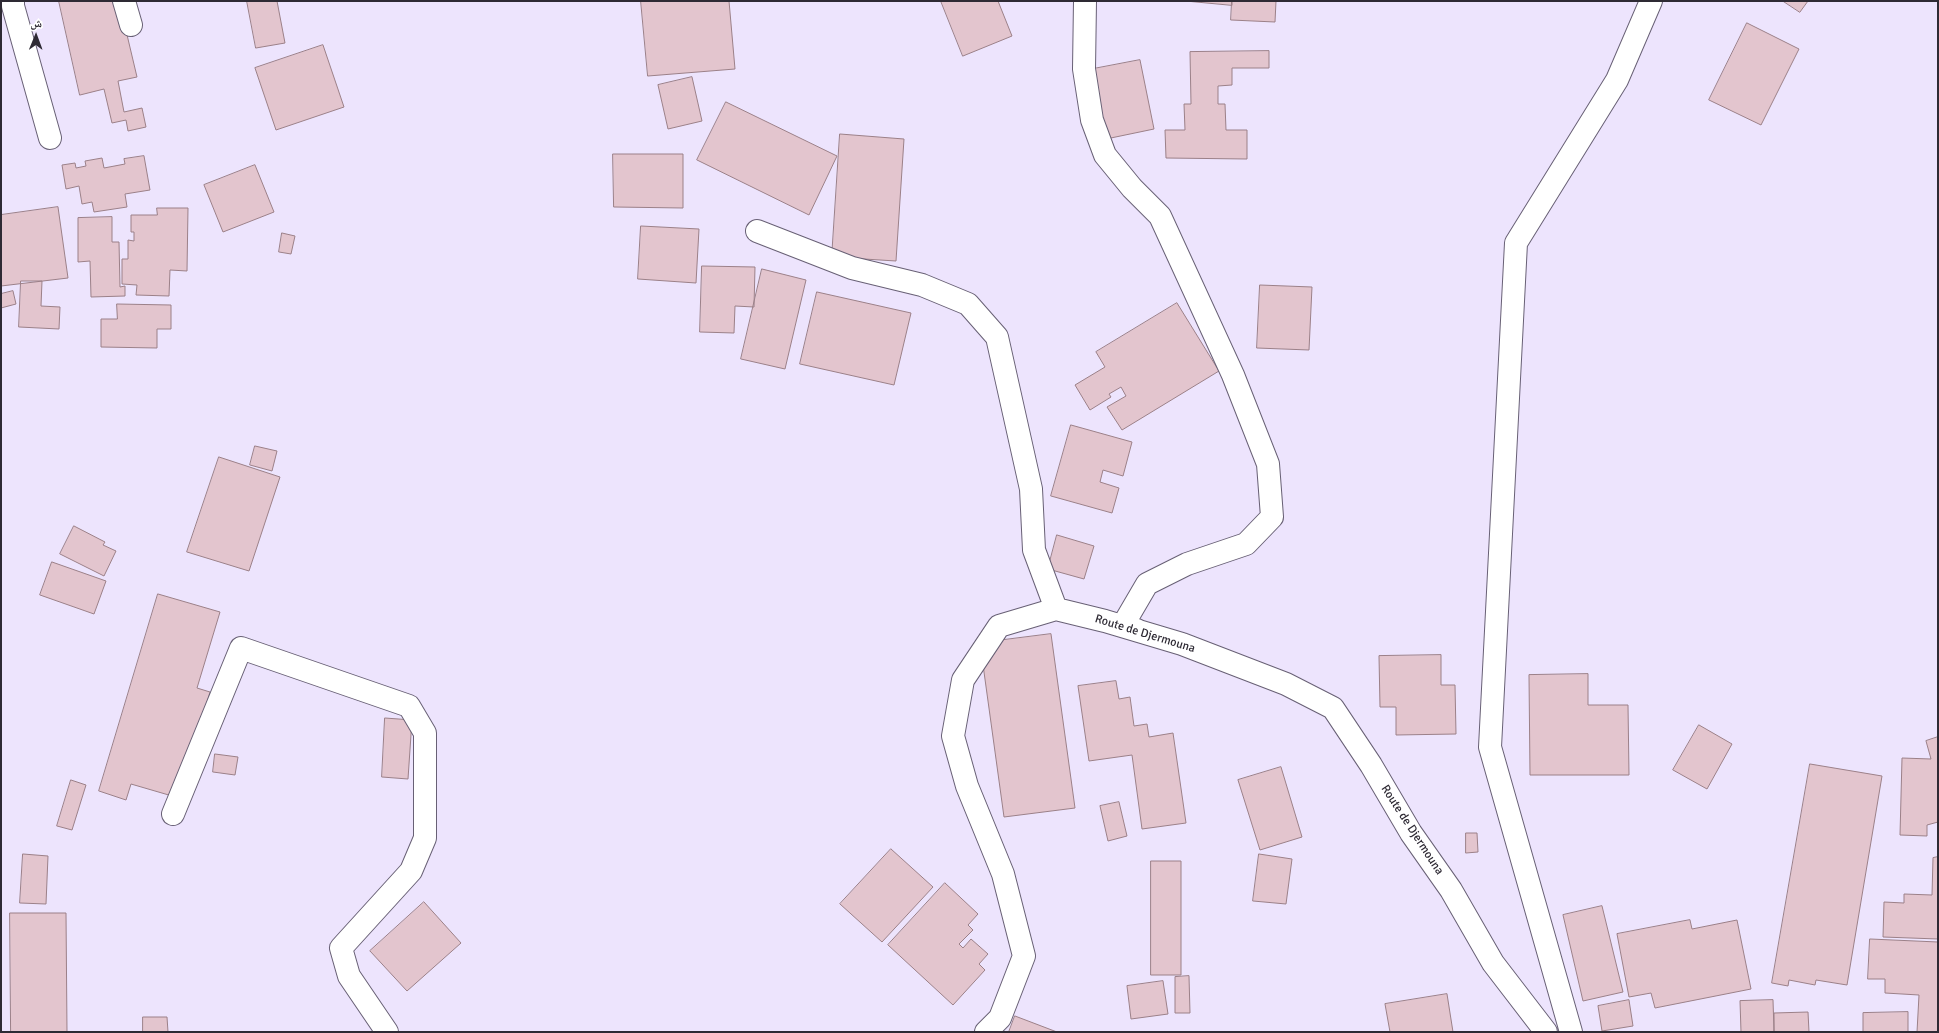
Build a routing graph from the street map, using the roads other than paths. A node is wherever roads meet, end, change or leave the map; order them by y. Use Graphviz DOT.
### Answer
graph roads {
  1 [pos="13,1"];
  2 [pos="124,1"];
  3 [pos="1085,1"];
  4 [pos="1651,1"];
  5 [pos="131,25"];
  6 [pos="50,138"];
  7 [pos="757,231"];
  8 [pos="1056,609"];
  9 [pos="1142,632"];
  10 [pos="173,814"];
  11 [pos="387,1032"];
  12 [pos="986,1032"];
  13 [pos="1546,1032"];
  14 [pos="1570,1032"];
  1 -- 6 [label="street"];
  2 -- 5 [label="street"];
  3 -- 9 [label="street"];
  4 -- 14 [label="street"];
  7 -- 8 [label="street"];
  8 -- 9 [label="street, Route de Djermouna"];
  8 -- 12 [label="street"];
  9 -- 13 [label="street, Route de Djermouna"];
  10 -- 11 [label="street"];
}
